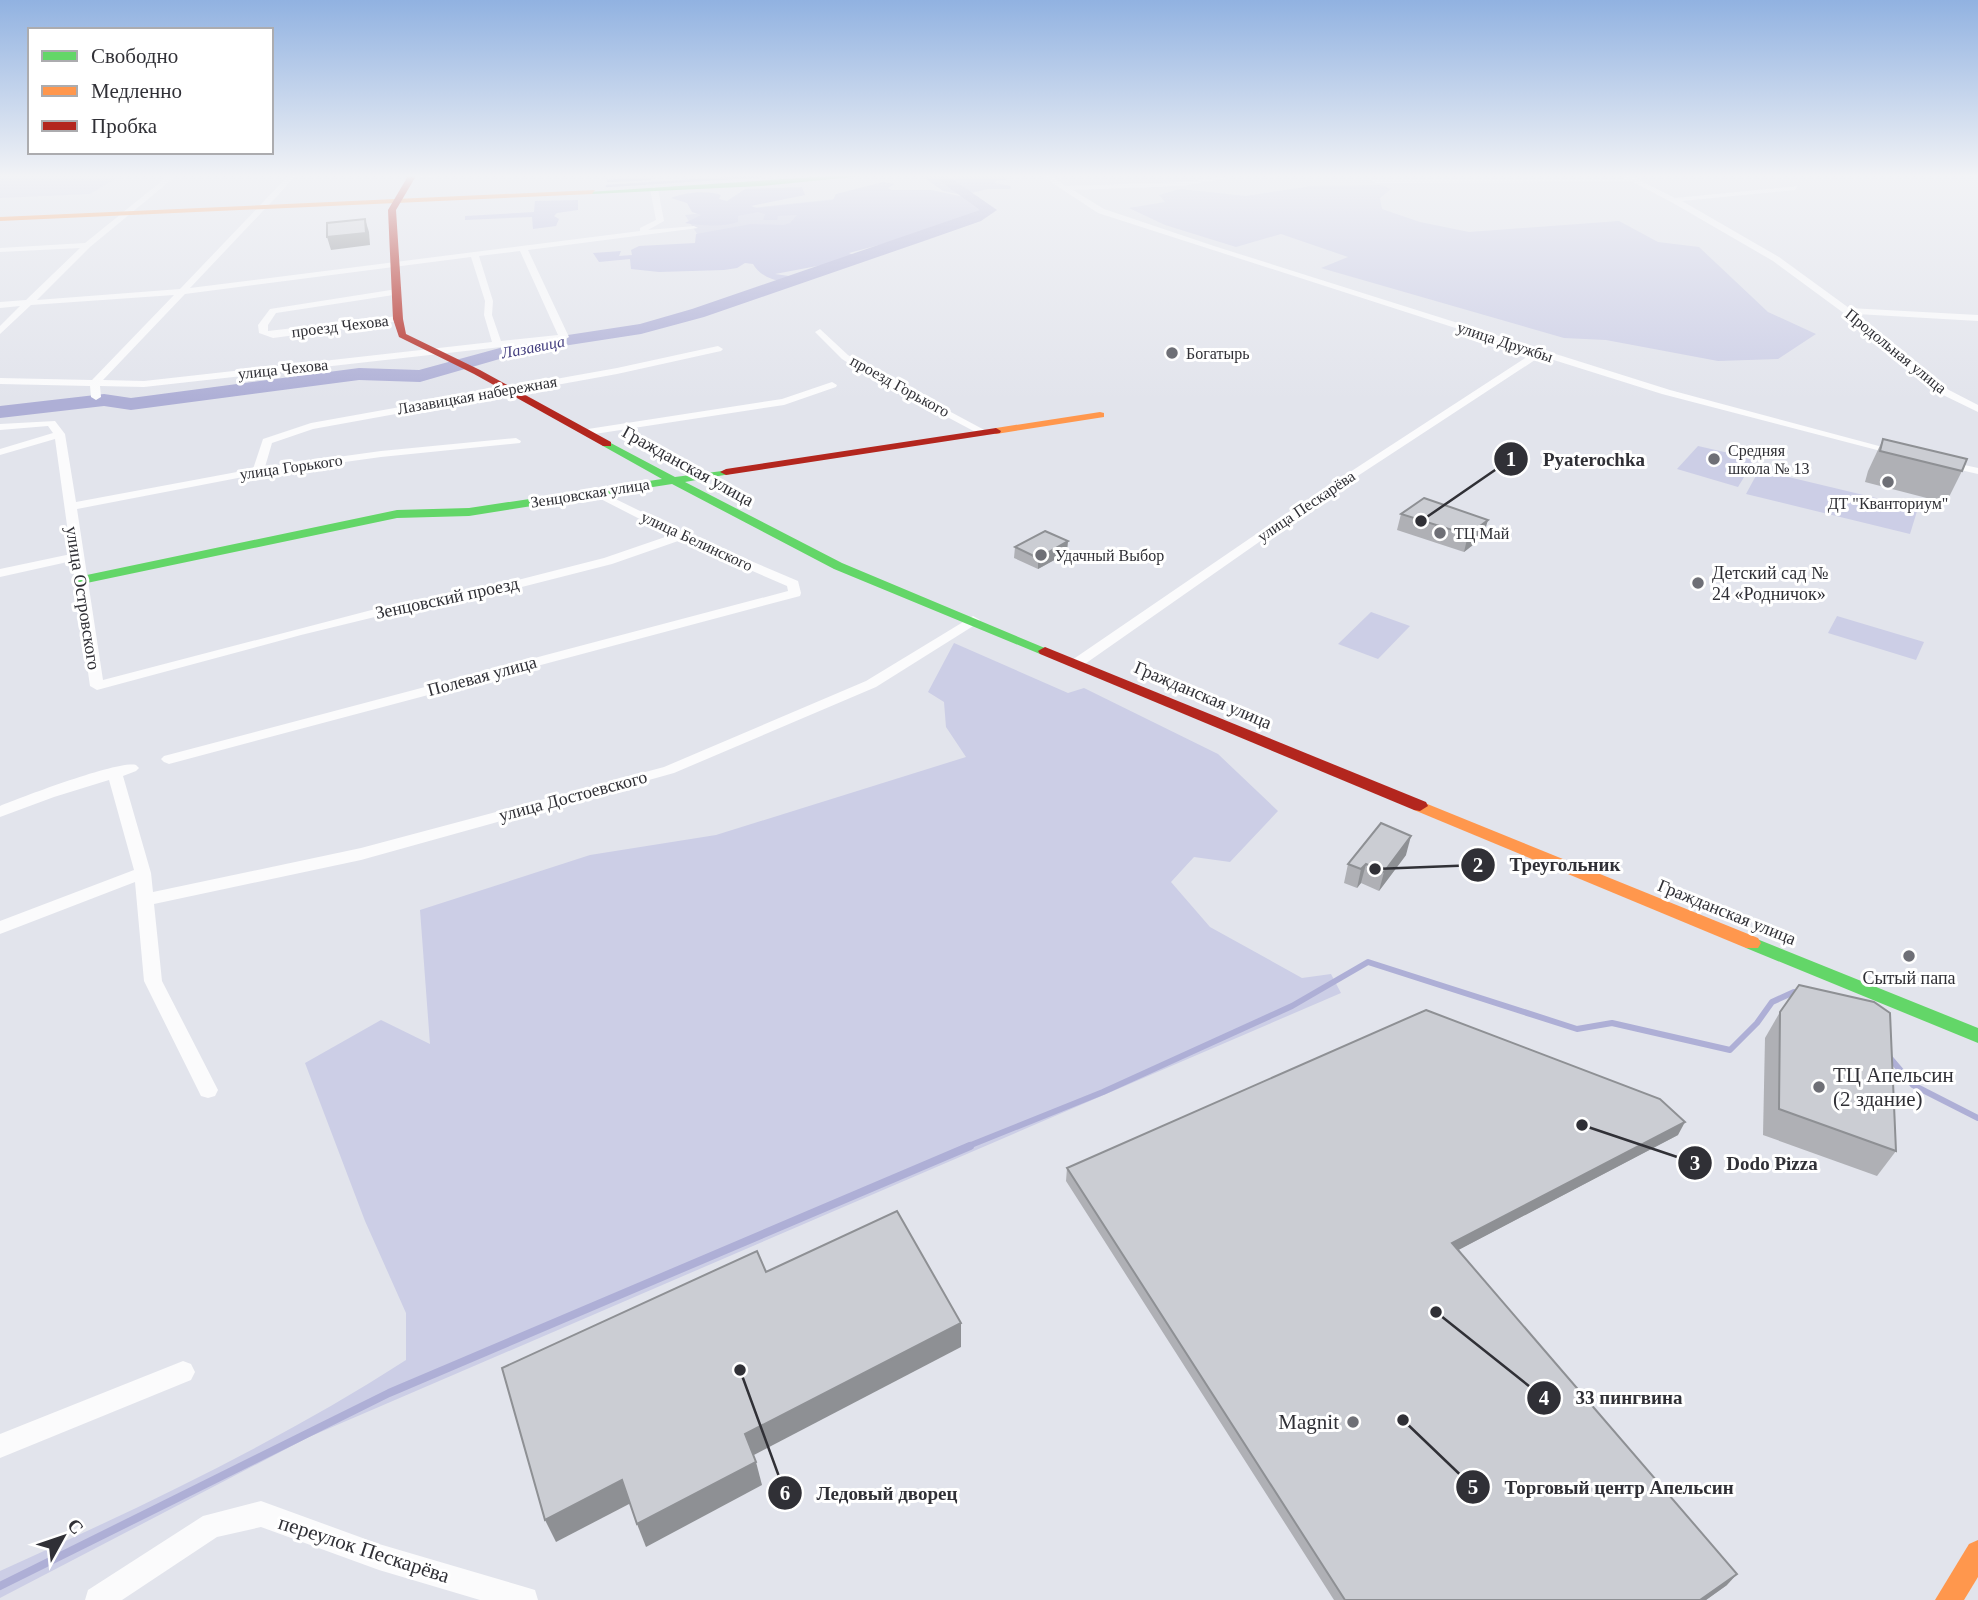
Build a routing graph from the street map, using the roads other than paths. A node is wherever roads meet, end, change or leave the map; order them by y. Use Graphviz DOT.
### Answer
graph roads {
  1 [pos="81,251"];
  2 [pos="220,251"];
  3 [pos="395,251"];
  4 [pos="501,251"];
  5 [pos="524,251"];
  6 [pos="1223,251"];
  7 [pos="1763,251"];
  8 [pos="474,254"];
  9 [pos="397,265"];
  10 [pos="181,292"];
  11 [pos="397,292"];
  12 [pos="30,303"];
  13 [pos="0,305"];
  14 [pos="1847,311"];
  15 [pos="1978,318"];
  16 [pos="398,319"];
  17 [pos="0,331"];
  18 [pos="820,332"];
  19 [pos="498,345"];
  20 [pos="718,349"];
  21 [pos="1539,353"];
  22 [pos="437,354"];
  23 [pos="0,381"];
  24 [pos="94,383"];
  25 [pos="832,385"];
  26 [pos="508,389"];
  27 [pos="96,397"];
  28 [pos="1978,409"];
  29 [pos="1100,415"];
  30 [pos="0,427"];
  31 [pos="588,432"];
  32 [pos="985,433"];
  33 [pos="60,434"];
  34 [pos="516,441"];
  35 [pos="0,452"];
  36 [pos="1911,455"];
  37 [pos="1938,462"];
  38 [pos="258,471"];
  39 [pos="1978,471"];
  40 [pos="673,480"];
  41 [pos="593,492"];
  42 [pos="69,507"];
  43 [pos="681,536"];
  44 [pos="77,556"];
  45 [pos="0,573"];
  46 [pos="82,580"];
  47 [pos="795,593"];
  48 [pos="974,620"];
  49 [pos="210,655"];
  50 [pos="1077,663"];
  51 [pos="169,759"];
  52 [pos="0,812"];
  53 [pos="143,873"];
  54 [pos="145,900"];
  55 [pos="0,928"];
  56 [pos="1978,1036"];
  57 [pos="208,1090"];
  58 [pos="183,1372"];
  59 [pos="0,1446"];
  60 [pos="1978,1553"];
  61 [pos="98,1600"];
  62 [pos="525,1600"];
  63 [pos="1948,1600"];
  1 -- 12 [label="street"];
  2 -- 10 [label="street"];
  3 -- 9 [label="main road"];
  4 -- 8 [label="street"];
  5 -- 19 [label="street, улица Чехова"];
  6 -- 21 [label="street, улица Дружбы"];
  7 -- 14 [label="street, Продольная улица"];
  8 -- 9 [label="street"];
  8 -- 19 [label="street"];
  9 -- 10 [label="street"];
  9 -- 11 [label="main road"];
  10 -- 12 [label="street"];
  10 -- 24 [label="street"];
  11 -- 16 [label="main road"];
  11 -- 16 [label="street, проезд Чехова"];
  12 -- 13 [label="street"];
  12 -- 17 [label="street"];
  14 -- 15 [label="street"];
  14 -- 28 [label="street, Продольная улица"];
  16 -- 22 [label="main road, Гражданская улица"];
  18 -- 32 [label="street, проезд Горького"];
  19 -- 22 [label="street, улица Чехова"];
  20 -- 26 [label="street, Лазавицкая набережная"];
  21 -- 36 [label="street, улица Дружбы"];
  21 -- 50 [label="street, улица Пескарёва"];
  22 -- 24 [label="street, улица Чехова"];
  22 -- 26 [label="main road, Гражданская улица"];
  23 -- 24 [label="street, улица Чехова"];
  24 -- 27 [label="street"];
  25 -- 31 [label="street"];
  26 -- 31 [label="main road, Гражданская улица"];
  26 -- 38 [label="street, Лазавицкая набережная"];
  29 -- 32 [label="main road, Зенцовская улица"];
  30 -- 33 [label="street"];
  31 -- 40 [label="main road, Гражданская улица"];
  32 -- 40 [label="main road, Зенцовская улица"];
  33 -- 35 [label="street"];
  33 -- 42 [label="street, улица Островского"];
  34 -- 38 [label="street, улица Горького"];
  37 -- 39 [label="street"];
  38 -- 42 [label="street, улица Горького"];
  40 -- 41 [label="main road, Зенцовская улица"];
  40 -- 48 [label="main road, Гражданская улица"];
  41 -- 43 [label="street, улица Белинского"];
  41 -- 46 [label="main road, Зенцовская улица"];
  42 -- 44 [label="street, улица Островского"];
  43 -- 47 [label="street, улица Белинского"];
  43 -- 49 [label="street, Зенцовский проезд"];
  44 -- 45 [label="street"];
  44 -- 46 [label="street, улица Островского"];
  46 -- 49 [label="street, улица Островского"];
  47 -- 51 [label="street, Полевая улица"];
  48 -- 50 [label="main road, Гражданская улица"];
  48 -- 54 [label="street, улица Достоевского"];
  50 -- 56 [label="main road, Гражданская улица"];
  52 -- 53 [label="street"];
  53 -- 54 [label="street"];
  53 -- 55 [label="street"];
  54 -- 57 [label="street"];
  58 -- 59 [label="street"];
  60 -- 63 [label="main road"];
  61 -- 62 [label="street, переулок Пескарёва"];
}
